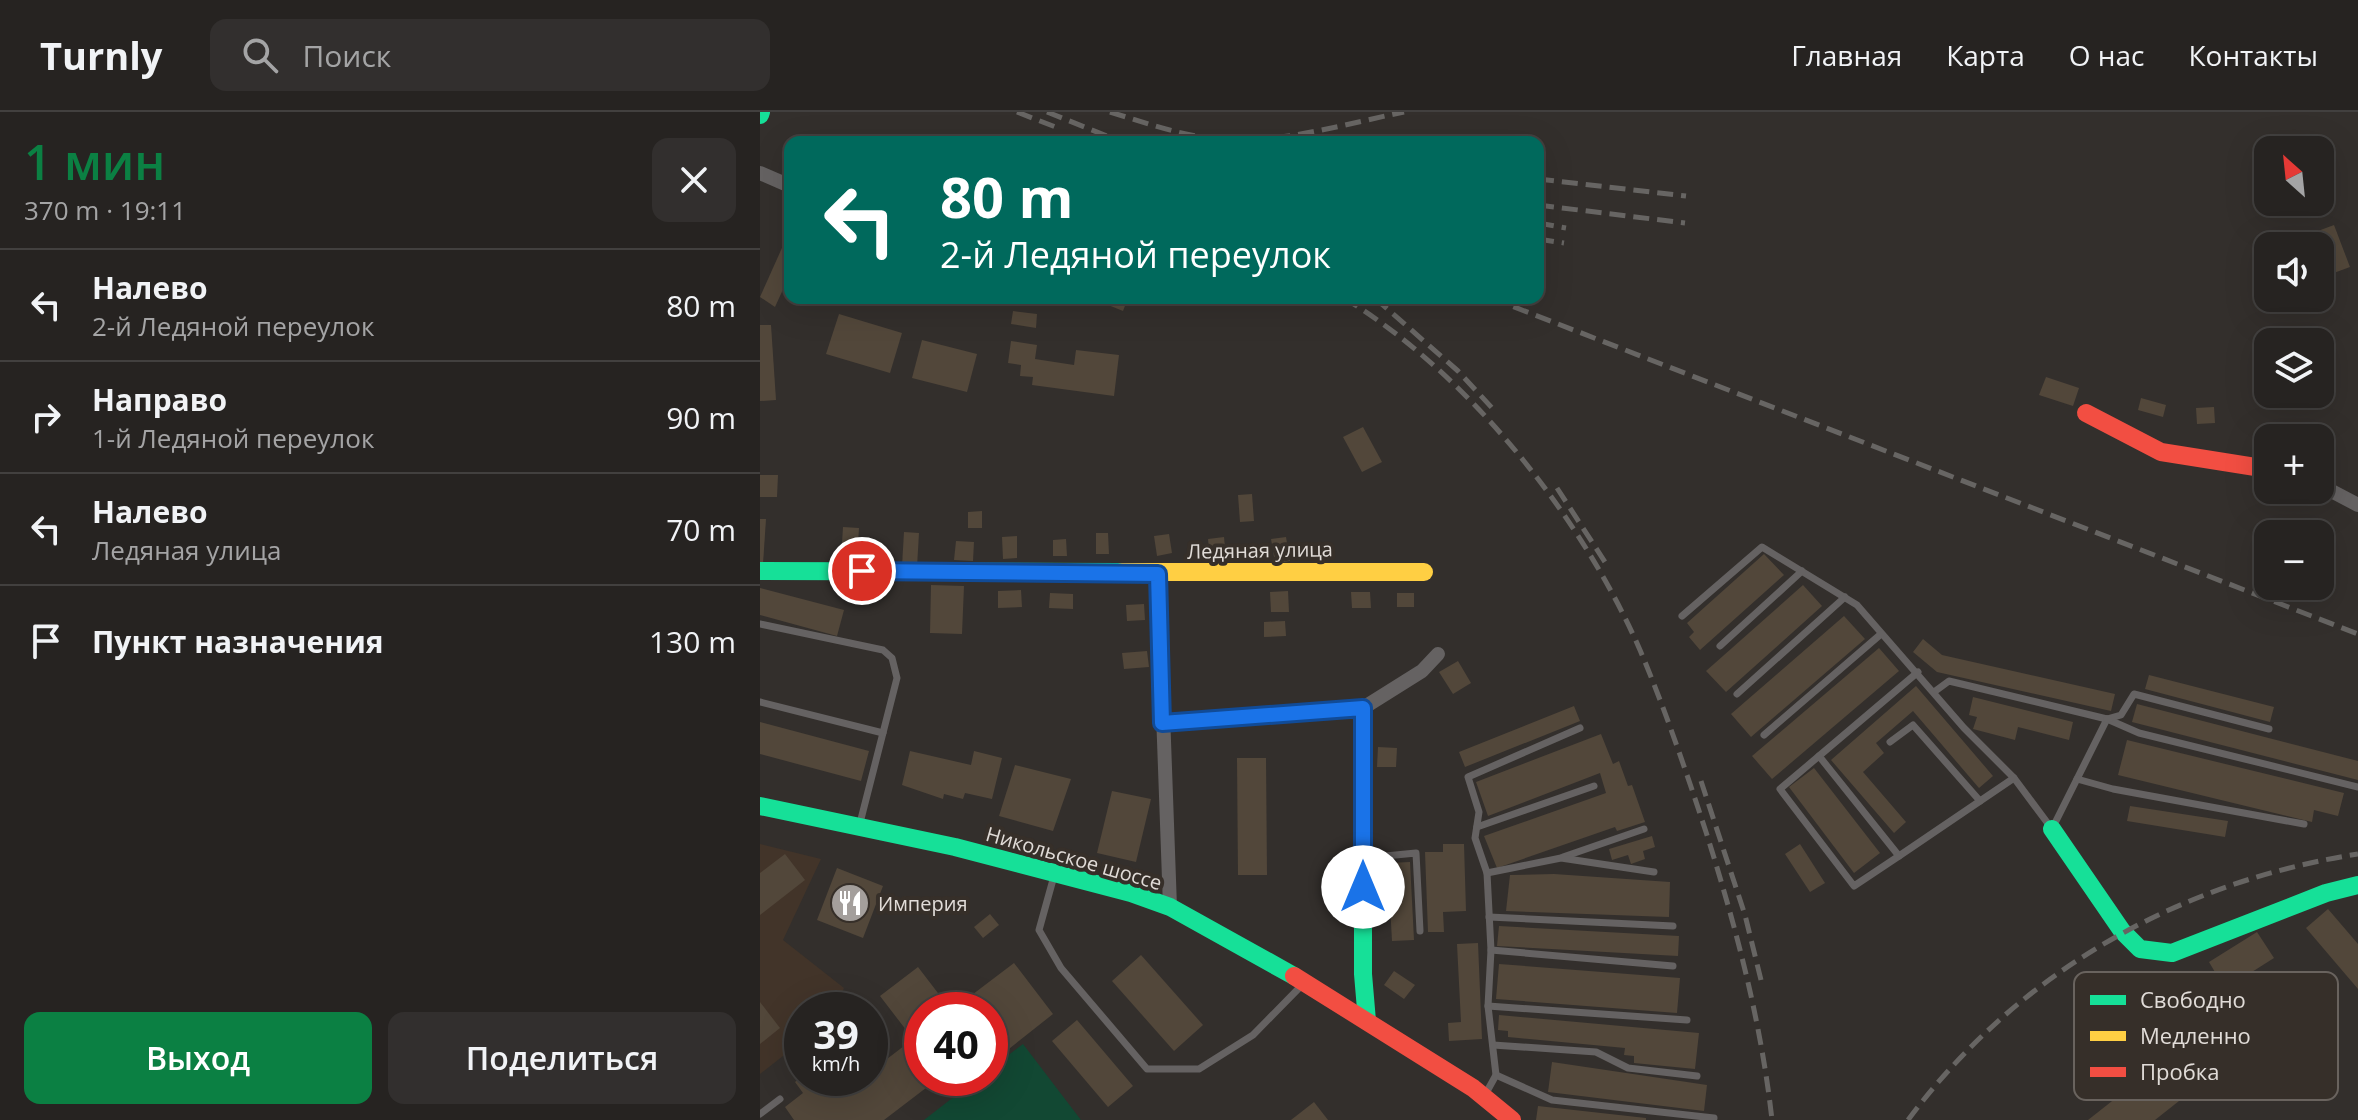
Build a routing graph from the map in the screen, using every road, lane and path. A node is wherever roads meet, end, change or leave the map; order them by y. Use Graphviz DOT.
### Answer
graph roads {
  1 [pos="760,173"];
  2 [pos="784,183"];
  3 [pos="2086,413"];
  4 [pos="2254,465"];
  5 [pos="2334,492"];
  6 [pos="2358,505"];
  7 [pos="760,571"];
  8 [pos="1802,571"];
  9 [pos="1424,572"];
  10 [pos="1158,574"];
  11 [pos="1845,597"];
  12 [pos="1682,616"];
  13 [pos="760,624"];
  14 [pos="1881,634"];
  15 [pos="1720,646"];
  16 [pos="1438,654"];
  17 [pos="1918,672"];
  18 [pos="1934,692"];
  19 [pos="1737,694"];
  20 [pos="760,702"];
  21 [pos="1363,708"];
  22 [pos="2107,719"];
  23 [pos="1162,723"];
  24 [pos="1580,728"];
  25 [pos="2269,729"];
  26 [pos="883,733"];
  27 [pos="1764,735"];
  28 [pos="1890,742"];
  29 [pos="1819,756"];
  30 [pos="2014,778"];
  31 [pos="2077,779"];
  32 [pos="1594,786"];
  33 [pos="2358,787"];
  34 [pos="1980,801"];
  35 [pos="760,806"];
  36 [pos="2304,824"];
  37 [pos="1477,827"];
  38 [pos="859,829"];
  39 [pos="1644,829"];
  40 [pos="2052,829"];
  41 [pos="1899,856"];
  42 [pos="1363,858"];
  43 [pos="1561,858"];
  44 [pos="1654,872"];
  45 [pos="1487,873"];
  46 [pos="1054,874"];
  47 [pos="2358,885"];
  48 [pos="1170,907"];
  49 [pos="1489,917"];
  50 [pos="1673,926"];
  51 [pos="1420,931"];
  52 [pos="1491,950"];
  53 [pos="1673,966"];
  54 [pos="1305,982"];
  55 [pos="1488,1006"];
  56 [pos="1687,1020"];
  57 [pos="1367,1021"];
  58 [pos="1493,1045"];
  59 [pos="1496,1075"];
  60 [pos="1697,1076"];
  61 [pos="1484,1097"];
  62 [pos="780,1099"];
  63 [pos="760,1114"];
  64 [pos="1714,1118"];
  65 [pos="1512,1120"];
  1 -- 2 [label="street"];
  3 -- 4 [label="street"];
  5 -- 6 [label="street"];
  7 -- 10 [label="street, Ледяная улица"];
  8 -- 11 [label="lane"];
  8 -- 12 [label="lane"];
  8 -- 15 [label="lane"];
  9 -- 10 [label="street, Ледяная улица"];
  10 -- 23 [label="street"];
  11 -- 14 [label="lane"];
  11 -- 19 [label="lane"];
  13 -- 26 [label="lane"];
  14 -- 17 [label="lane"];
  14 -- 27 [label="lane"];
  16 -- 21 [label="street"];
  17 -- 18 [label="lane"];
  17 -- 29 [label="lane"];
  18 -- 22 [label="lane"];
  18 -- 30 [label="lane"];
  20 -- 26 [label="lane"];
  21 -- 23 [label="street"];
  21 -- 42 [label="street"];
  22 -- 25 [label="lane"];
  22 -- 31 [label="lane"];
  22 -- 33 [label="lane"];
  23 -- 48 [label="street"];
  24 -- 37 [label="lane"];
  26 -- 38 [label="lane"];
  28 -- 34 [label="lane"];
  29 -- 41 [label="lane"];
  29 -- 41 [label="lane"];
  30 -- 34 [label="lane"];
  30 -- 40 [label="lane"];
  31 -- 36 [label="lane"];
  31 -- 40 [label="lane"];
  32 -- 37 [label="lane"];
  34 -- 41 [label="lane"];
  35 -- 38 [label="street, Никольское шоссе"];
  37 -- 45 [label="lane"];
  38 -- 46 [label="street, Никольское шоссе"];
  39 -- 43 [label="lane"];
  40 -- 47 [label="street"];
  42 -- 51 [label="lane"];
  42 -- 57 [label="street"];
  43 -- 44 [label="lane"];
  43 -- 45 [label="lane"];
  45 -- 49 [label="lane"];
  46 -- 48 [label="street, Никольское шоссе"];
  46 -- 54 [label="lane"];
  48 -- 54 [label="street, Никольское шоссе"];
  49 -- 50 [label="lane"];
  49 -- 52 [label="lane"];
  52 -- 53 [label="lane"];
  52 -- 55 [label="lane"];
  54 -- 57 [label="street, Никольское шоссе"];
  55 -- 56 [label="lane"];
  55 -- 58 [label="lane"];
  57 -- 61 [label="street, Никольское шоссе"];
  58 -- 59 [label="lane"];
  58 -- 60 [label="lane"];
  59 -- 61 [label="lane"];
  59 -- 64 [label="lane"];
  61 -- 65 [label="street, Никольское шоссе"];
  62 -- 63 [label="lane"];
}
